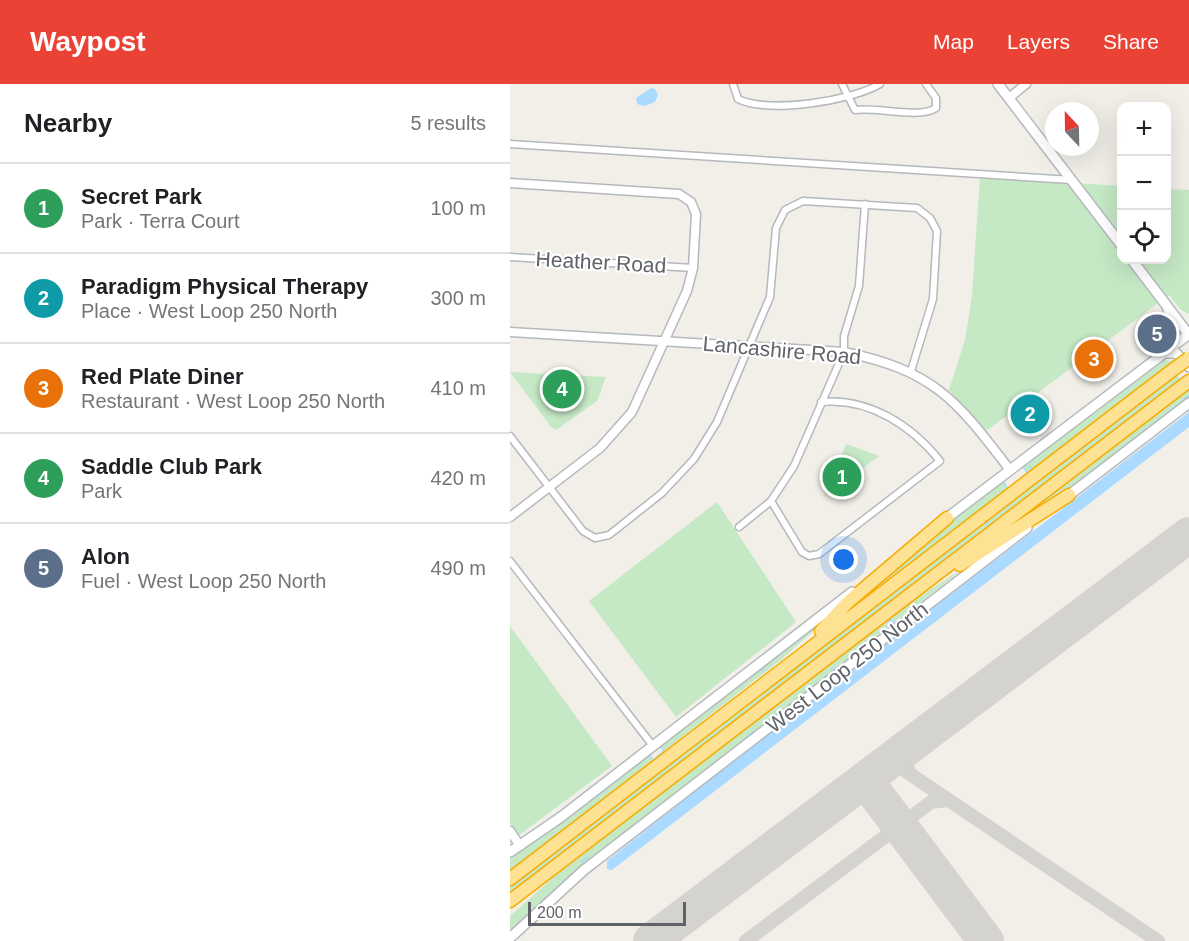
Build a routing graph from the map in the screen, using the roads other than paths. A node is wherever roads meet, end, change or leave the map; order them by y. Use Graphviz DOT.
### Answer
graph roads {
  1 [pos="733,84"];
  2 [pos="842,84"];
  3 [pos="880,84"];
  4 [pos="926,84"];
  5 [pos="998,84"];
  6 [pos="1026,84"];
  7 [pos="848,95"];
  8 [pos="1009,98"];
  9 [pos="510,144"];
  10 [pos="1072,180"];
  11 [pos="510,183"];
  12 [pos="865,204"];
  13 [pos="1117,239"];
  14 [pos="510,257"];
  15 [pos="1135,264"];
  16 [pos="693,268"];
  17 [pos="1167,306"];
  18 [pos="1189,319"];
  19 [pos="510,332"];
  20 [pos="1189,334"];
  21 [pos="665,341"];
  22 [pos="750,347"];
  23 [pos="844,352"];
  24 [pos="1164,353"];
  25 [pos="1189,358"];
  26 [pos="1189,367"];
  27 [pos="910,371"];
  28 [pos="1185,384"];
  29 [pos="821,402"];
  30 [pos="1189,403"];
  31 [pos="510,436"];
  32 [pos="1010,470"];
  33 [pos="549,487"];
  34 [pos="1070,495"];
  35 [pos="771,501"];
  36 [pos="510,517"];
  37 [pos="947,518"];
  38 [pos="739,527"];
  39 [pos="510,561"];
  40 [pos="886,614"];
  41 [pos="794,659"];
  42 [pos="653,746"];
  43 [pos="510,831"];
  44 [pos="520,846"];
  45 [pos="510,852"];
  46 [pos="551,870"];
  47 [pos="510,879"];
  48 [pos="510,901"];
  49 [pos="510,911"];
  50 [pos="510,938"];
  1 -- 7 [label="street"];
  2 -- 7 [label="street"];
  3 -- 7 [label="street"];
  4 -- 7 [label="street"];
  5 -- 8 [label="main road"];
  6 -- 8 [label="street"];
  8 -- 10 [label="main road"];
  9 -- 10 [label="street"];
  10 -- 13 [label="main road"];
  11 -- 16 [label="street"];
  12 -- 22 [label="street"];
  12 -- 23 [label="street"];
  12 -- 27 [label="street"];
  14 -- 16 [label="street, Heather Road"];
  15 -- 17 [label="main road"];
  16 -- 21 [label="street"];
  17 -- 18 [label="main road"];
  17 -- 20 [label="main road"];
  17 -- 24 [label="main road"];
  19 -- 21 [label="street, Lancashire Road"];
  20 -- 24 [label="main road"];
  21 -- 22 [label="street, Lancashire Road"];
  21 -- 33 [label="street"];
  22 -- 23 [label="street, Lancashire Road"];
  22 -- 33 [label="street"];
  23 -- 27 [label="street, Lancashire Road"];
  23 -- 29 [label="street"];
  24 -- 26 [label="main road"];
  24 -- 32 [label="main road"];
  25 -- 41 [label="highway, bridge"];
  27 -- 32 [label="street, Lancashire Road"];
  28 -- 40 [label="highway"];
  29 -- 35 [label="street"];
  29 -- 35 [label="street"];
  30 -- 34 [label="main road, West Loop 250 North"];
  31 -- 33 [label="street"];
  32 -- 37 [label="main road"];
  33 -- 36 [label="street"];
  34 -- 40 [label="highway"];
  34 -- 50 [label="main road, West Loop 250 North"];
  35 -- 38 [label="street"];
  37 -- 41 [label="highway"];
  37 -- 42 [label="main road"];
  39 -- 42 [label="street"];
  40 -- 46 [label="highway"];
  41 -- 47 [label="highway"];
  42 -- 44 [label="main road"];
  43 -- 44 [label="street"];
  44 -- 45 [label="main road"];
  46 -- 48 [label="highway"];
  46 -- 49 [label="highway"];
}
